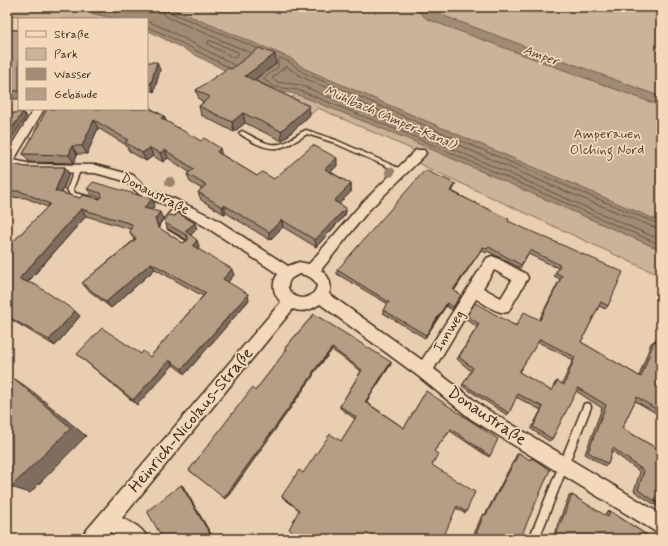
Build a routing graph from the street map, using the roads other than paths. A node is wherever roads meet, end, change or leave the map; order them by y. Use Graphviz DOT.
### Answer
graph roads {
  1 [pos="38,110"];
  2 [pos="242,133"];
  3 [pos="420,153"];
  4 [pos="7,162"];
  5 [pos="78,168"];
  6 [pos="401,171"];
  7 [pos="95,200"];
  8 [pos="179,206"];
  9 [pos="187,245"];
  10 [pos="313,270"];
  11 [pos="287,273"];
  12 [pos="474,290"];
  13 [pos="320,296"];
  14 [pos="290,302"];
  15 [pos="424,371"];
  16 [pos="588,407"];
  17 [pos="564,466"];
  18 [pos="108,521"];
  19 [pos="661,525"];
  20 [pos="92,539"];
  21 [pos="138,539"];
  22 [pos="534,539"];
  1 -- 4 [label="street"];
  2 -- 6 [label="lane"];
  3 -- 6 [label="street"];
  4 -- 5 [label="street, Donaustraße"];
  5 -- 7 [label="lane"];
  5 -- 8 [label="street, Donaustraße"];
  6 -- 10 [label="street"];
  8 -- 9 [label="lane"];
  8 -- 11 [label="street, Donaustraße"];
  10 -- 11 [label="street"];
  10 -- 13 [label="street"];
  11 -- 14 [label="street"];
  12 -- 15 [label="street, Innweg"];
  13 -- 14 [label="street"];
  13 -- 15 [label="street, Donaustraße"];
  14 -- 18 [label="street, Heinrich-Nicolaus-Straße"];
  15 -- 17 [label="street, Donaustraße"];
  16 -- 17 [label="lane"];
  17 -- 19 [label="street, Donaustraße"];
  17 -- 22 [label="lane"];
  18 -- 20 [label="street, Heinrich-Nicolaus-Straße"];
  18 -- 21 [label="street"];
}
